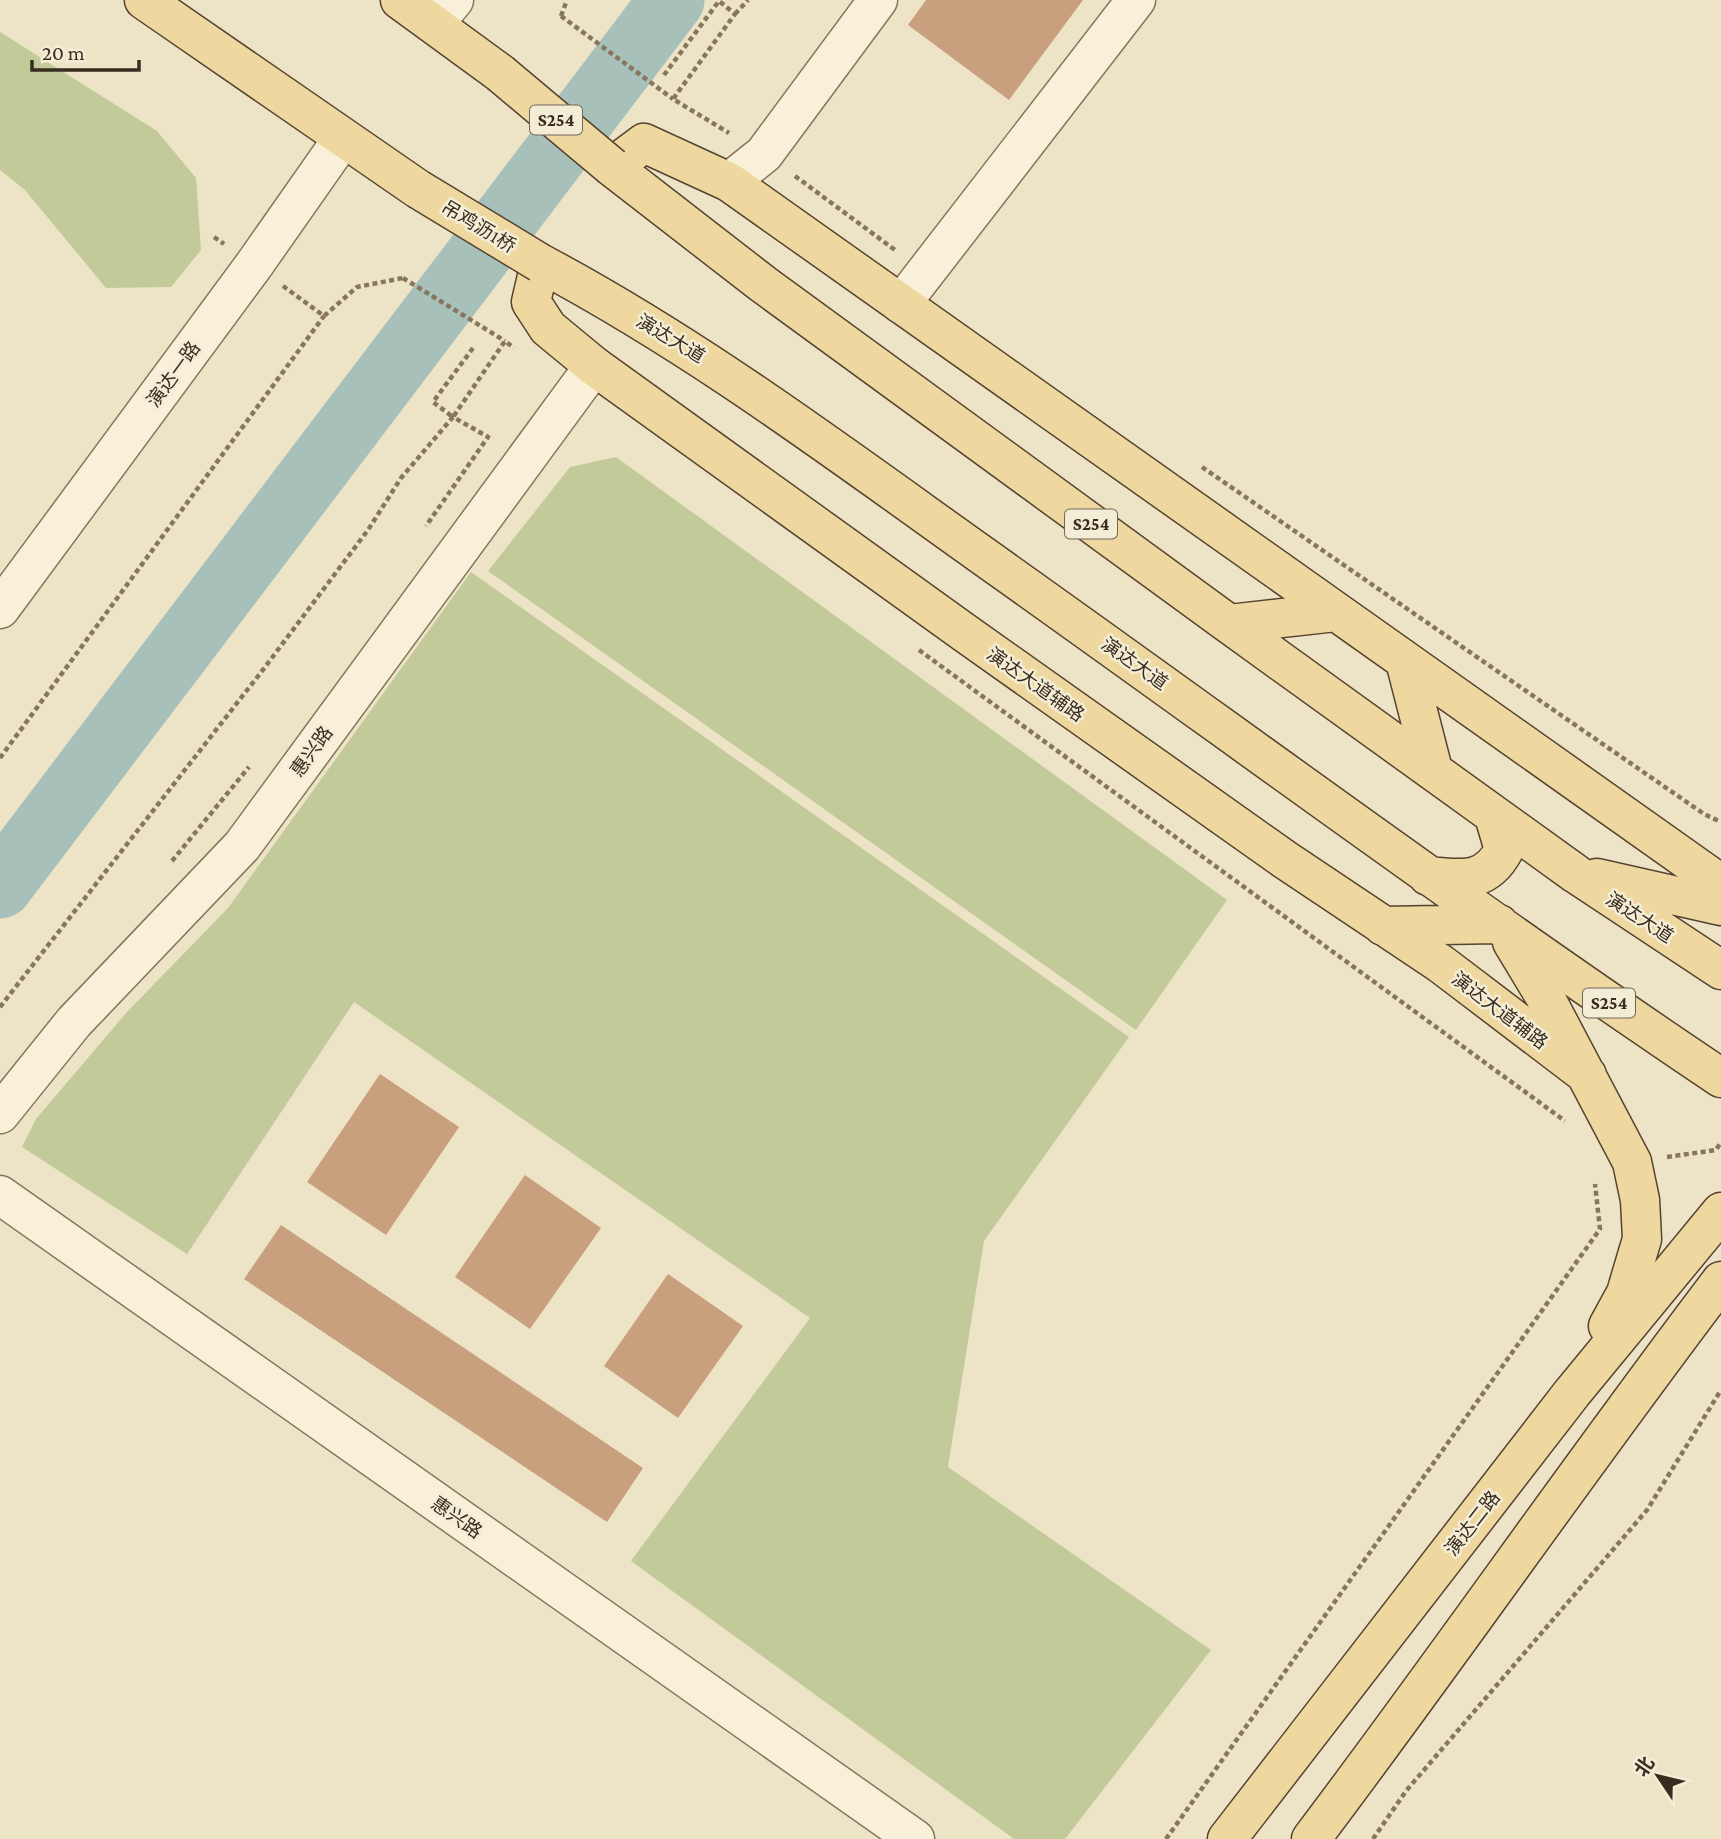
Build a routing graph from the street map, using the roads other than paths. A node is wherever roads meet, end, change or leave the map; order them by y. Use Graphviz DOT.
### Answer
graph roads {
  1 [pos="400,0"];
  2 [pos="878,0"];
  3 [pos="1136,0"];
  4 [pos="144,3"];
  5 [pos="444,12"];
  6 [pos="343,138"];
  7 [pos="612,167"];
  8 [pos="729,182"];
  9 [pos="540,263"];
  10 [pos="901,304"];
  11 [pos="594,366"];
  12 [pos="0,609"];
  13 [pos="1336,612"];
  14 [pos="1229,624"];
  15 [pos="1405,660"];
  16 [pos="1433,770"];
  17 [pos="1494,816"];
  18 [pos="1576,874"];
  19 [pos="1428,876"];
  20 [pos="1721,884"];
  21 [pos="1721,906"];
  22 [pos="1499,924"];
  23 [pos="1384,926"];
  24 [pos="1721,970"];
  25 [pos="1587,1075"];
  26 [pos="1721,1078"];
  27 [pos="0,1114"];
  28 [pos="0,1195"];
  29 [pos="1721,1212"];
  30 [pos="1721,1281"];
  31 [pos="1721,1329"];
  32 [pos="1572,1393"];
  33 [pos="1630,1401"];
  34 [pos="915,1839"];
  35 [pos="1227,1839"];
  36 [pos="1311,1839"];
  1 -- 5 [label="main road, S254"];
  2 -- 8 [label="street"];
  3 -- 10 [label="street"];
  4 -- 6 [label="main road, S254"];
  5 -- 7 [label="main road, S254, bridge"];
  6 -- 9 [label="main road, 吊鸡沥1桥 / S254, bridge"];
  6 -- 12 [label="street, 演达一路"];
  7 -- 8 [label="main road"];
  7 -- 14 [label="main road, 演达大道 / S254"];
  8 -- 10 [label="main road"];
  9 -- 11 [label="main road, 演达大道辅路"];
  9 -- 19 [label="main road, 演达大道 / S254"];
  10 -- 13 [label="main road"];
  11 -- 23 [label="main road, 演达大道辅路"];
  11 -- 27 [label="street, 惠兴路"];
  13 -- 14 [label="main road"];
  13 -- 15 [label="main road"];
  14 -- 16 [label="main road, 演达大道 / S254"];
  15 -- 16 [label="main road"];
  15 -- 20 [label="main road"];
  16 -- 17 [label="main road, 演达大道 / S254"];
  17 -- 18 [label="main road, 演达大道 / S254"];
  17 -- 19 [label="main road"];
  18 -- 21 [label="main road"];
  18 -- 24 [label="main road, 演达大道 / S254"];
  19 -- 22 [label="main road, 演达大道 / S254"];
  22 -- 23 [label="main road"];
  22 -- 25 [label="main road"];
  22 -- 26 [label="main road, 演达大道 / S254"];
  23 -- 25 [label="main road, 演达大道辅路"];
  25 -- 32 [label="main road"];
  28 -- 34 [label="street, 惠兴路"];
  29 -- 32 [label="main road, 演达二路"];
  30 -- 33 [label="main road"];
  31 -- 33 [label="main road"];
  32 -- 35 [label="main road, 演达二路"];
  33 -- 36 [label="main road"];
}
